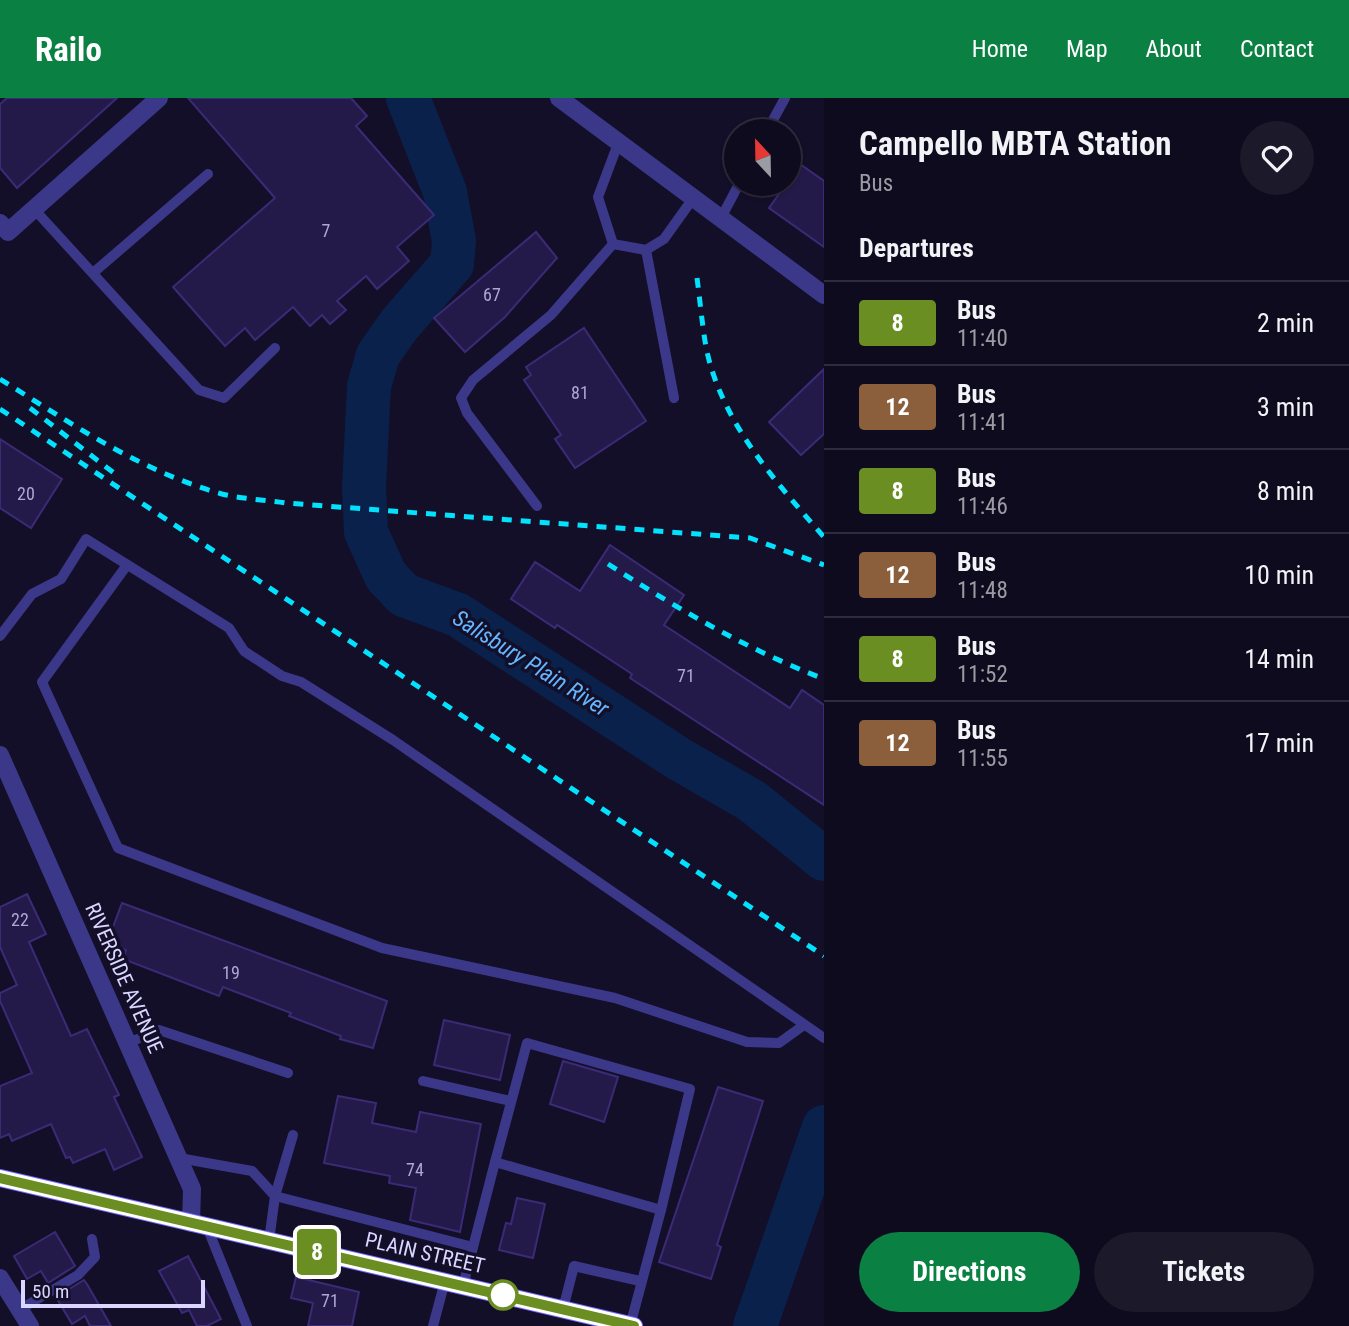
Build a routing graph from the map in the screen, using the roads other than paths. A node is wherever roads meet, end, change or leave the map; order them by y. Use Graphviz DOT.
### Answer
graph roads {
  1 [pos="159,98"];
  2 [pos="559,98"];
  3 [pos="785,98"];
  4 [pos="577,104"];
  5 [pos="774,119"];
  6 [pos="619,141"];
  7 [pos="208,174"];
  8 [pos="733,196"];
  9 [pos="694,197"];
  10 [pos="34,209"];
  11 [pos="721,218"];
  12 [pos="4,228"];
  13 [pos="613,244"];
  14 [pos="646,250"];
  15 [pos="93,273"];
  16 [pos="824,295"];
  17 [pos="275,348"];
  18 [pos="674,398"];
  19 [pos="537,506"];
  20 [pos="127,565"];
  21 [pos="0,636"];
  22 [pos="0,755"];
  23 [pos="804,1025"];
  24 [pos="824,1038"];
  25 [pos="128,1043"];
  26 [pos="288,1073"];
  27 [pos="423,1081"];
  28 [pos="510,1101"];
  29 [pos="293,1135"];
  30 [pos="179,1158"];
  31 [pos="495,1162"];
  32 [pos="0,1178"];
  33 [pos="275,1196"];
  34 [pos="661,1210"];
  35 [pos="199,1225"];
  36 [pos="92,1239"];
  37 [pos="269,1241"];
  38 [pos="473,1247"];
  39 [pos="0,1278"];
  40 [pos="445,1281"];
  41 [pos="640,1281"];
  42 [pos="463,1286"];
  43 [pos="563,1309"];
  44 [pos="19,1310"];
  45 [pos="30,1326"];
  46 [pos="247,1326"];
  47 [pos="433,1326"];
  48 [pos="631,1326"];
  1 -- 10 [label="street"];
  2 -- 4 [label="street"];
  3 -- 5 [label="lane"];
  4 -- 6 [label="street"];
  6 -- 9 [label="street"];
  6 -- 13 [label="lane"];
  7 -- 15 [label="lane"];
  8 -- 11 [label="lane"];
  9 -- 11 [label="street"];
  9 -- 14 [label="lane"];
  10 -- 12 [label="street"];
  10 -- 15 [label="lane"];
  11 -- 16 [label="street"];
  13 -- 14 [label="lane"];
  13 -- 19 [label="lane"];
  14 -- 18 [label="lane"];
  15 -- 17 [label="lane"];
  20 -- 21 [label="lane"];
  20 -- 23 [label="lane"];
  20 -- 23 [label="lane"];
  22 -- 25 [label="street, RIVERSIDE AVENUE"];
  23 -- 24 [label="lane"];
  25 -- 26 [label="lane"];
  25 -- 30 [label="street, RIVERSIDE AVENUE"];
  27 -- 28 [label="lane"];
  28 -- 31 [label="lane"];
  28 -- 34 [label="lane"];
  29 -- 33 [label="lane"];
  30 -- 33 [label="lane"];
  30 -- 35 [label="street, RIVERSIDE AVENUE"];
  31 -- 34 [label="lane"];
  31 -- 38 [label="lane"];
  32 -- 35 [label="main road, PLAIN STREET"];
  33 -- 37 [label="lane"];
  33 -- 38 [label="lane"];
  34 -- 41 [label="lane"];
  35 -- 37 [label="main road, PLAIN STREET"];
  35 -- 46 [label="lane"];
  36 -- 44 [label="lane"];
  37 -- 40 [label="main road, PLAIN STREET"];
  38 -- 42 [label="lane"];
  39 -- 44 [label="street"];
  40 -- 42 [label="main road, PLAIN STREET"];
  40 -- 47 [label="lane"];
  41 -- 43 [label="lane"];
  41 -- 48 [label="lane"];
  42 -- 43 [label="main road, PLAIN STREET"];
  43 -- 48 [label="main road, PLAIN STREET"];
  44 -- 45 [label="street"];
}
